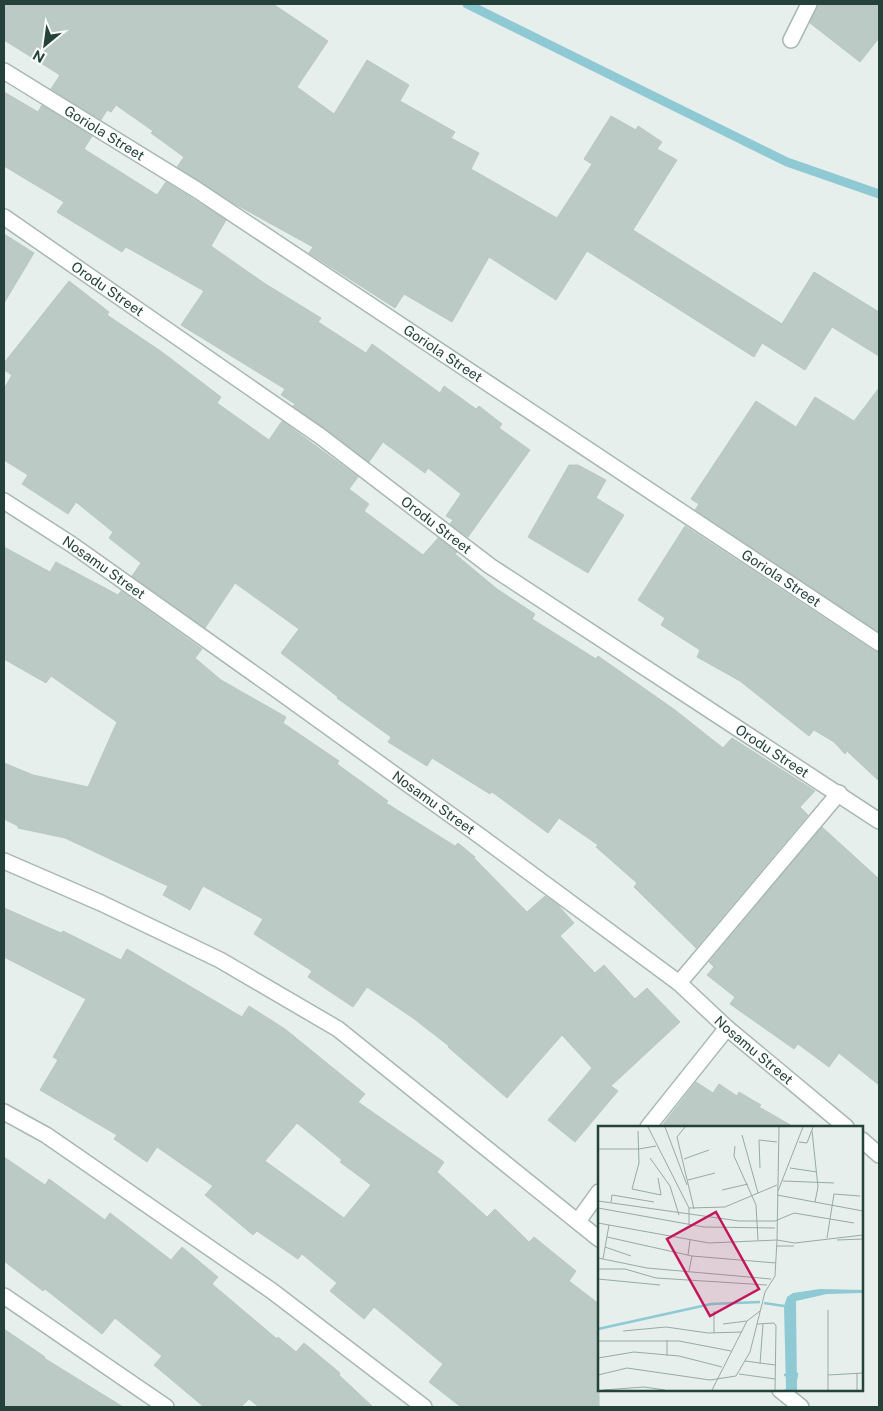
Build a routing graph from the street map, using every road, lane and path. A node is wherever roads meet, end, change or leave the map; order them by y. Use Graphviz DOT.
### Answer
graph roads {
  1 [pos="809,4"];
  2 [pos="791,40"];
  3 [pos="4,71"];
  4 [pos="4,216"];
  5 [pos="4,501"];
  6 [pos="879,642"];
  7 [pos="839,793"];
  8 [pos="879,821"];
  9 [pos="4,861"];
  10 [pos="679,983"];
  11 [pos="727,1028"];
  12 [pos="4,1112"];
  13 [pos="649,1126"];
  14 [pos="845,1126"];
  15 [pos="863,1141"];
  16 [pos="879,1155"];
  17 [pos="598,1193"];
  18 [pos="578,1220"];
  19 [pos="598,1238"];
  20 [pos="4,1296"];
  21 [pos="781,1391"];
  22 [pos="166,1407"];
  23 [pos="424,1407"];
  24 [pos="801,1407"];
  1 -- 2 [label="street"];
  3 -- 6 [label="street, Goriola Street"];
  4 -- 7 [label="street, Orodu Street"];
  5 -- 10 [label="street, Nosamu Street"];
  7 -- 8 [label="street, Orodu Street"];
  7 -- 10 [label="street"];
  9 -- 18 [label="street"];
  10 -- 11 [label="street, Nosamu Street"];
  11 -- 13 [label="street"];
  11 -- 14 [label="street, Nosamu Street"];
  12 -- 23 [label="street"];
  15 -- 16 [label="street"];
  17 -- 18 [label="street"];
  18 -- 19 [label="street"];
  20 -- 22 [label="street"];
  21 -- 24 [label="street"];
}
